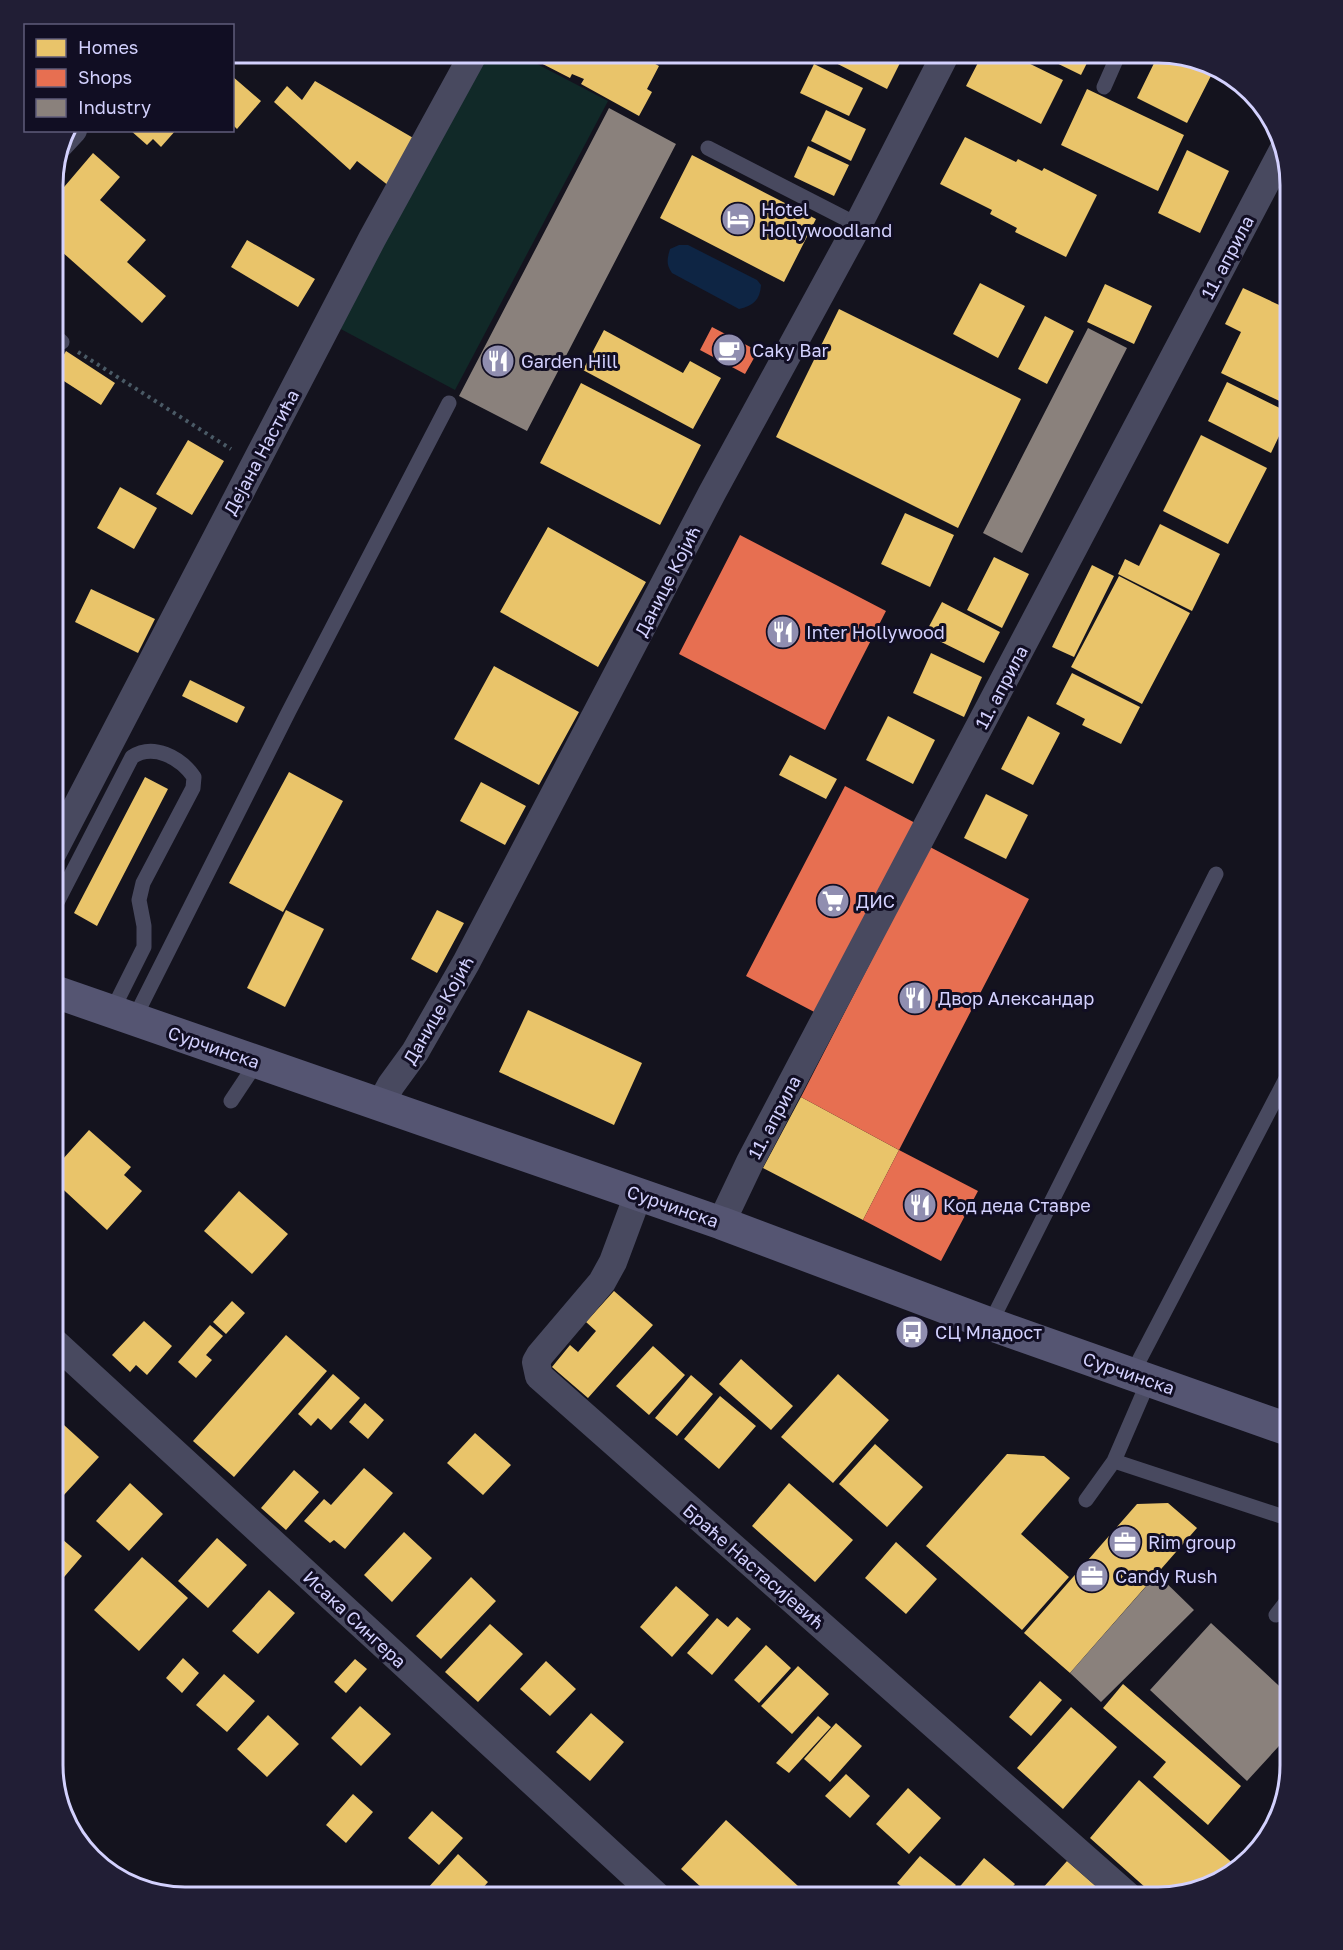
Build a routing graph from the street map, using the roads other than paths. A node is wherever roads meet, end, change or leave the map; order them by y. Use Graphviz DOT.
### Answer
graph roads {
  1 [pos="469,63"];
  2 [pos="941,63"];
  3 [pos="1115,63"];
  4 [pos="1104,87"];
  5 [pos="708,148"];
  6 [pos="1277,161"];
  7 [pos="858,225"];
  8 [pos="449,403"];
  9 [pos="63,833"];
  10 [pos="1216,874"];
  11 [pos="63,891"];
  12 [pos="63,994"];
  13 [pos="123,1015"];
  14 [pos="257,1062"];
  15 [pos="1280,1092"];
  16 [pos="231,1101"];
  17 [pos="380,1105"];
  18 [pos="638,1195"];
  19 [pos="721,1223"];
  20 [pos="990,1324"];
  21 [pos="63,1351"];
  22 [pos="1141,1377"];
  23 [pos="1280,1426"];
  24 [pos="1114,1461"];
  25 [pos="1086,1500"];
  26 [pos="1280,1515"];
  27 [pos="1280,1610"];
  28 [pos="1276,1615"];
  29 [pos="647,1887"];
  30 [pos="1117,1887"];
  1 -- 9 [label="street, Дејана Настића"];
  2 -- 7 [label="street, Данице Којић"];
  3 -- 4 [label="lane"];
  5 -- 7 [label="lane"];
  6 -- 19 [label="street, 11. априла"];
  7 -- 17 [label="street, Данице Којић"];
  8 -- 13 [label="lane"];
  10 -- 20 [label="lane"];
  11 -- 13 [label="lane"];
  12 -- 13 [label="main road, Сурчинска"];
  13 -- 14 [label="main road, Сурчинска"];
  14 -- 16 [label="lane"];
  14 -- 17 [label="main road, Сурчинска"];
  15 -- 22 [label="lane"];
  17 -- 18 [label="main road, Сурчинска"];
  18 -- 19 [label="main road, Сурчинска"];
  18 -- 30 [label="street, Браће Настасијевић"];
  19 -- 20 [label="main road, Сурчинска"];
  20 -- 22 [label="main road, Сурчинска"];
  21 -- 29 [label="street, Исака Сингера"];
  22 -- 23 [label="main road, Сурчинска"];
  22 -- 24 [label="lane"];
  24 -- 25 [label="lane"];
  24 -- 26 [label="lane"];
  27 -- 28 [label="lane"];
}
